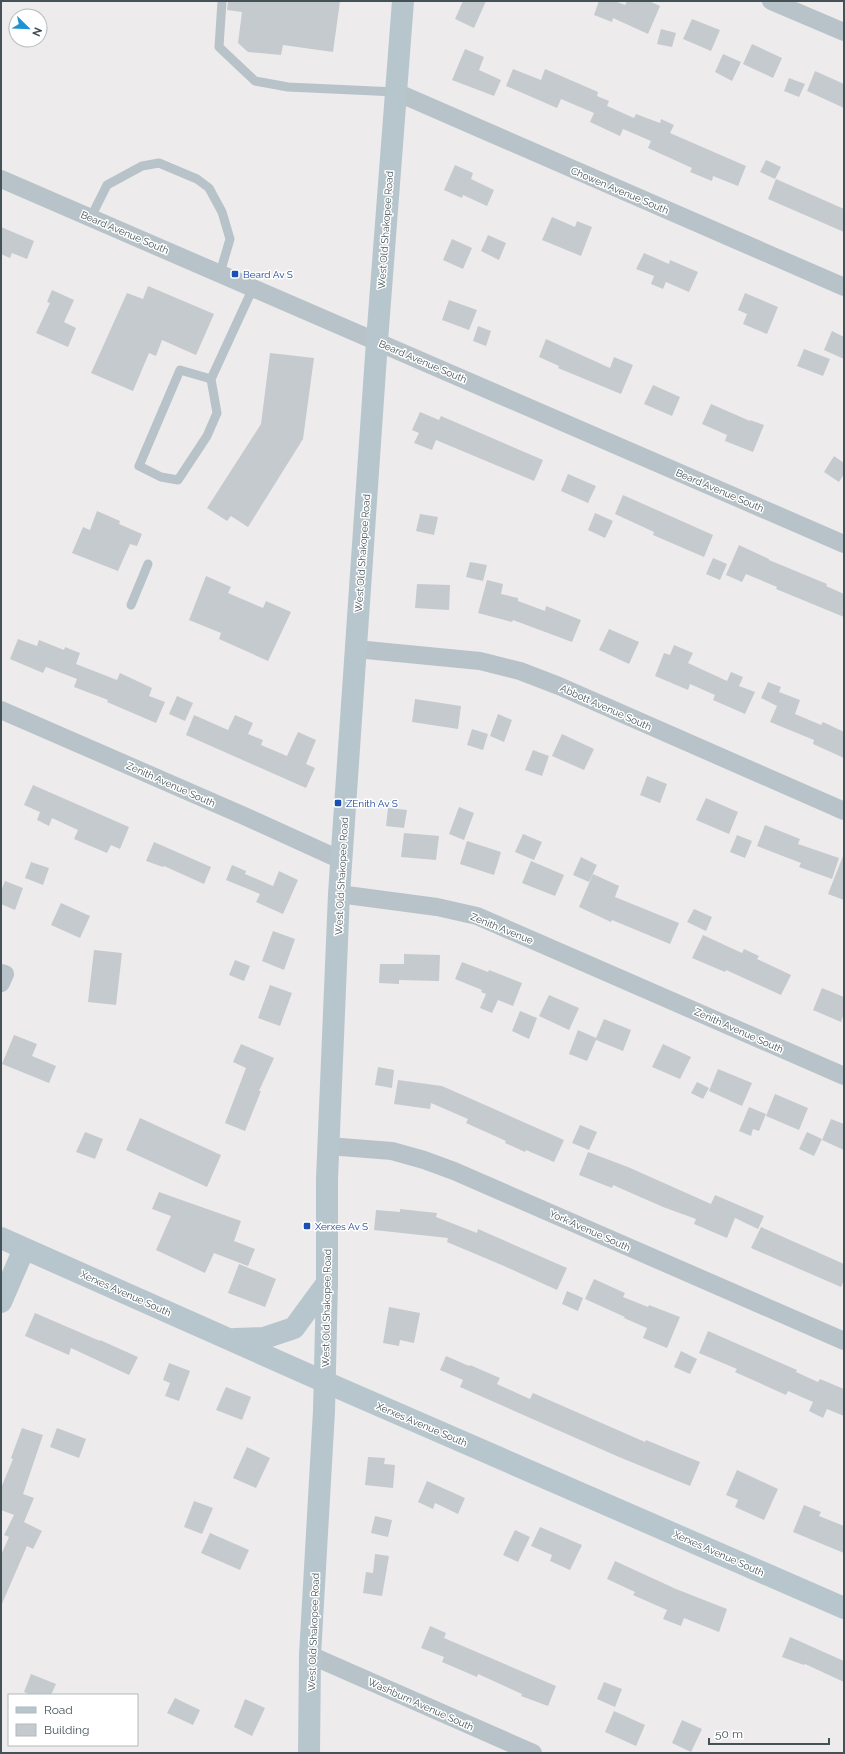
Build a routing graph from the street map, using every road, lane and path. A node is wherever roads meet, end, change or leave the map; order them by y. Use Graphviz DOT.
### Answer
graph roads {
  1 [pos="222,1"];
  2 [pos="403,1"];
  3 [pos="771,1"];
  4 [pos="844,32"];
  5 [pos="396,92"];
  6 [pos="1,179"];
  7 [pos="91,217"];
  8 [pos="220,273"];
  9 [pos="844,287"];
  10 [pos="253,288"];
  11 [pos="377,341"];
  12 [pos="211,379"];
  13 [pos="844,544"];
  14 [pos="148,564"];
  15 [pos="131,605"];
  16 [pos="356,649"];
  17 [pos="1,710"];
  18 [pos="844,811"];
  19 [pos="341,860"];
  20 [pos="339,894"];
  21 [pos="633,984"];
  22 [pos="844,1076"];
  23 [pos="328,1146"];
  24 [pos="1,1238"];
  25 [pos="24,1248"];
  26 [pos="327,1283"];
  27 [pos="1,1302"];
  28 [pos="229,1339"];
  29 [pos="844,1341"];
  30 [pos="325,1382"];
  31 [pos="844,1608"];
  32 [pos="310,1655"];
  33 [pos="310,1753"];
  34 [pos="533,1753"];
  1 -- 5 [label="lane"];
  2 -- 5 [label="main road, West Old Shakopee Road"];
  3 -- 4 [label="street"];
  5 -- 9 [label="street, Chowen Avenue South"];
  5 -- 11 [label="main road, West Old Shakopee Road"];
  6 -- 7 [label="street, Beard Avenue South"];
  7 -- 8 [label="street, Beard Avenue South"];
  7 -- 8 [label="lane"];
  8 -- 10 [label="street, Beard Avenue South"];
  10 -- 11 [label="street, Beard Avenue South"];
  10 -- 12 [label="lane"];
  11 -- 13 [label="street, Beard Avenue South"];
  11 -- 16 [label="main road, West Old Shakopee Road"];
  12 -- 12 [label="lane"];
  14 -- 15 [label="lane"];
  16 -- 18 [label="street, Abbott Avenue South"];
  16 -- 19 [label="main road, West Old Shakopee Road"];
  17 -- 19 [label="street, Zenith Avenue South"];
  19 -- 20 [label="main road, West Old Shakopee Road"];
  20 -- 21 [label="street, Zenith Avenue"];
  20 -- 23 [label="main road, West Old Shakopee Road"];
  21 -- 22 [label="street, Zenith Avenue South"];
  23 -- 26 [label="main road, West Old Shakopee Road"];
  23 -- 29 [label="street, York Avenue South"];
  24 -- 25 [label="main road, Xerxes Avenue South"];
  25 -- 27 [label="main road"];
  25 -- 28 [label="main road, Xerxes Avenue South"];
  26 -- 28 [label="main road"];
  26 -- 30 [label="main road, West Old Shakopee Road"];
  28 -- 30 [label="main road, Xerxes Avenue South"];
  30 -- 31 [label="main road, Xerxes Avenue South"];
  30 -- 32 [label="main road, West Old Shakopee Road"];
  32 -- 33 [label="main road, West Old Shakopee Road"];
  32 -- 34 [label="street, Washburn Avenue South"];
}
